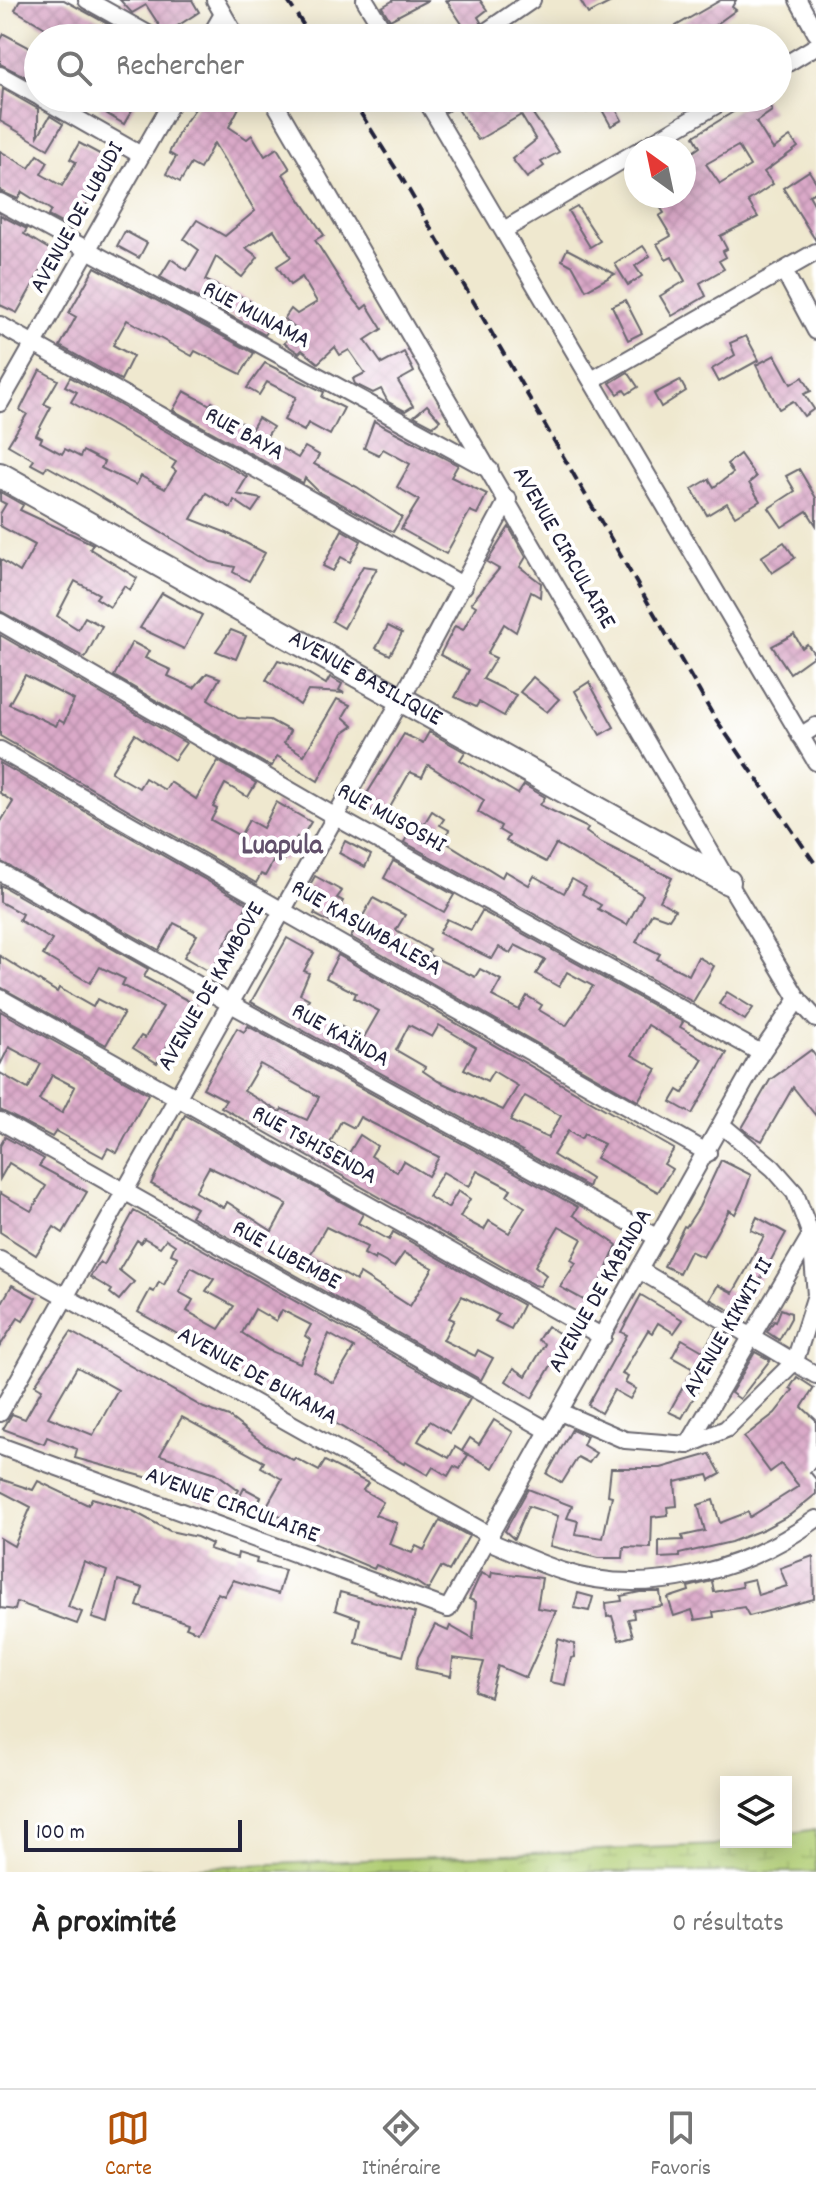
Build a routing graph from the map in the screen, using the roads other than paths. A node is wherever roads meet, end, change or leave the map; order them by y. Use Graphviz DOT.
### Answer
graph roads {
  1 [pos="87,0"];
  2 [pos="365,0"];
  3 [pos="532,0"];
  4 [pos="798,0"];
  5 [pos="130,24"];
  6 [pos="380,24"];
  7 [pos="497,24"];
  8 [pos="816,33"];
  9 [pos="816,46"];
  10 [pos="792,61"];
  11 [pos="0,75"];
  12 [pos="24,88"];
  13 [pos="66,112"];
  14 [pos="166,112"];
  15 [pos="280,112"];
  16 [pos="433,112"];
  17 [pos="704,112"];
  18 [pos="663,136"];
  19 [pos="141,155"];
  20 [pos="624,159"];
  21 [pos="0,202"];
  22 [pos="504,230"];
  23 [pos="816,252"];
  24 [pos="88,253"];
  25 [pos="784,271"];
  26 [pos="0,325"];
  27 [pos="816,331"];
  28 [pos="34,344"];
  29 [pos="592,380"];
  30 [pos="0,403"];
  31 [pos="490,470"];
  32 [pos="0,475"];
  33 [pos="508,499"];
  34 [pos="464,586"];
  35 [pos="0,622"];
  36 [pos="402,698"];
  37 [pos="816,726"];
  38 [pos="800,736"];
  39 [pos="0,750"];
  40 [pos="816,762"];
  41 [pos="334,816"];
  42 [pos="0,872"];
  43 [pos="728,882"];
  44 [pos="284,910"];
  45 [pos="0,998"];
  46 [pos="798,999"];
  47 [pos="231,1004"];
  48 [pos="816,1019"];
  49 [pos="761,1053"];
  50 [pos="177,1097"];
  51 [pos="0,1121"];
  52 [pos="723,1126"];
  53 [pos="708,1153"];
  54 [pos="124,1192"];
  55 [pos="811,1235"];
  56 [pos="658,1238"];
  57 [pos="0,1260"];
  58 [pos="641,1271"];
  59 [pos="65,1296"];
  60 [pos="603,1337"];
  61 [pos="749,1339"];
  62 [pos="795,1361"];
  63 [pos="816,1375"];
  64 [pos="560,1412"];
  65 [pos="0,1413"];
  66 [pos="549,1431"];
  67 [pos="688,1445"];
  68 [pos="0,1446"];
  69 [pos="816,1519"];
  70 [pos="490,1538"];
  71 [pos="448,1609"];
  1 -- 5 [label="street"];
  2 -- 6 [label="street"];
  3 -- 7 [label="street"];
  4 -- 8 [label="street"];
  9 -- 10 [label="street"];
  11 -- 12 [label="street"];
  13 -- 19 [label="street"];
  14 -- 19 [label="street, AVENUE DE LUBUDI"];
  15 -- 31 [label="street, AVENUE CIRCULAIRE"];
  16 -- 22 [label="street"];
  17 -- 18 [label="street"];
  19 -- 24 [label="street, AVENUE DE LUBUDI"];
  20 -- 22 [label="street"];
  21 -- 24 [label="street, RUE MUNAMA"];
  22 -- 29 [label="street"];
  23 -- 25 [label="street"];
  24 -- 28 [label="street, AVENUE DE LUBUDI"];
  24 -- 31 [label="street, RUE MUNAMA"];
  25 -- 27 [label="street"];
  25 -- 29 [label="street"];
  26 -- 28 [label="street, RUE BAYA"];
  28 -- 30 [label="street, AVENUE DE LUBUDI"];
  28 -- 34 [label="street, RUE BAYA"];
  29 -- 38 [label="street"];
  31 -- 33 [label="street, AVENUE CIRCULAIRE"];
  32 -- 36 [label="street, AVENUE BASILIQUE"];
  33 -- 34 [label="street, AVENUE DE KAMBOVE"];
  33 -- 43 [label="street, AVENUE CIRCULAIRE"];
  34 -- 36 [label="street, AVENUE DE KAMBOVE"];
  35 -- 41 [label="street, RUE MUSOSHI"];
  36 -- 41 [label="street, AVENUE DE KAMBOVE"];
  36 -- 43 [label="street, AVENUE BASILIQUE"];
  37 -- 38 [label="street"];
  38 -- 40 [label="street"];
  39 -- 44 [label="street, RUE KASUMBALESA"];
  41 -- 44 [label="street, AVENUE DE KAMBOVE"];
  41 -- 49 [label="street, RUE MUSOSHI"];
  42 -- 47 [label="street, RUE KAÏNDA"];
  43 -- 46 [label="street, AVENUE CIRCULAIRE"];
  44 -- 47 [label="street, AVENUE DE KAMBOVE"];
  44 -- 53 [label="street, RUE KASUMBALESA"];
  45 -- 50 [label="street, RUE TSHISENDA"];
  46 -- 48 [label="street, AVENUE CIRCULAIRE"];
  46 -- 49 [label="street, AVENUE DE KABINDA"];
  47 -- 50 [label="street, AVENUE DE KAMBOVE"];
  47 -- 56 [label="street, RUE KAÏNDA"];
  49 -- 52 [label="street, AVENUE DE KABINDA"];
  50 -- 54 [label="street, AVENUE DE KAMBOVE"];
  50 -- 60 [label="street, RUE TSHISENDA"];
  51 -- 54 [label="street, RUE LUBEMBE"];
  52 -- 53 [label="street, AVENUE DE KABINDA"];
  52 -- 55 [label="street"];
  53 -- 56 [label="street, AVENUE DE KABINDA"];
  54 -- 59 [label="street, AVENUE DE KAMBOVE"];
  54 -- 66 [label="street, RUE LUBEMBE"];
  55 -- 61 [label="street, AVENUE KIKWIT II"];
  55 -- 62 [label="street"];
  56 -- 58 [label="street, AVENUE DE KABINDA"];
  57 -- 59 [label="street, AVENUE DE BUKAMA"];
  58 -- 60 [label="street, AVENUE DE KABINDA"];
  58 -- 61 [label="street"];
  59 -- 65 [label="street, AVENUE DE KAMBOVE"];
  59 -- 70 [label="street, AVENUE DE BUKAMA"];
  60 -- 64 [label="street, AVENUE DE KABINDA"];
  61 -- 62 [label="street"];
  61 -- 67 [label="street, AVENUE KIKWIT II"];
  62 -- 63 [label="street"];
  62 -- 67 [label="street"];
  64 -- 66 [label="street, AVENUE DE KABINDA"];
  64 -- 67 [label="street"];
  66 -- 70 [label="street, AVENUE DE KABINDA"];
  68 -- 71 [label="street, AVENUE CIRCULAIRE"];
  69 -- 70 [label="street, AVENUE DE BUKAMA"];
  70 -- 71 [label="street, AVENUE DE KABINDA"];
}
